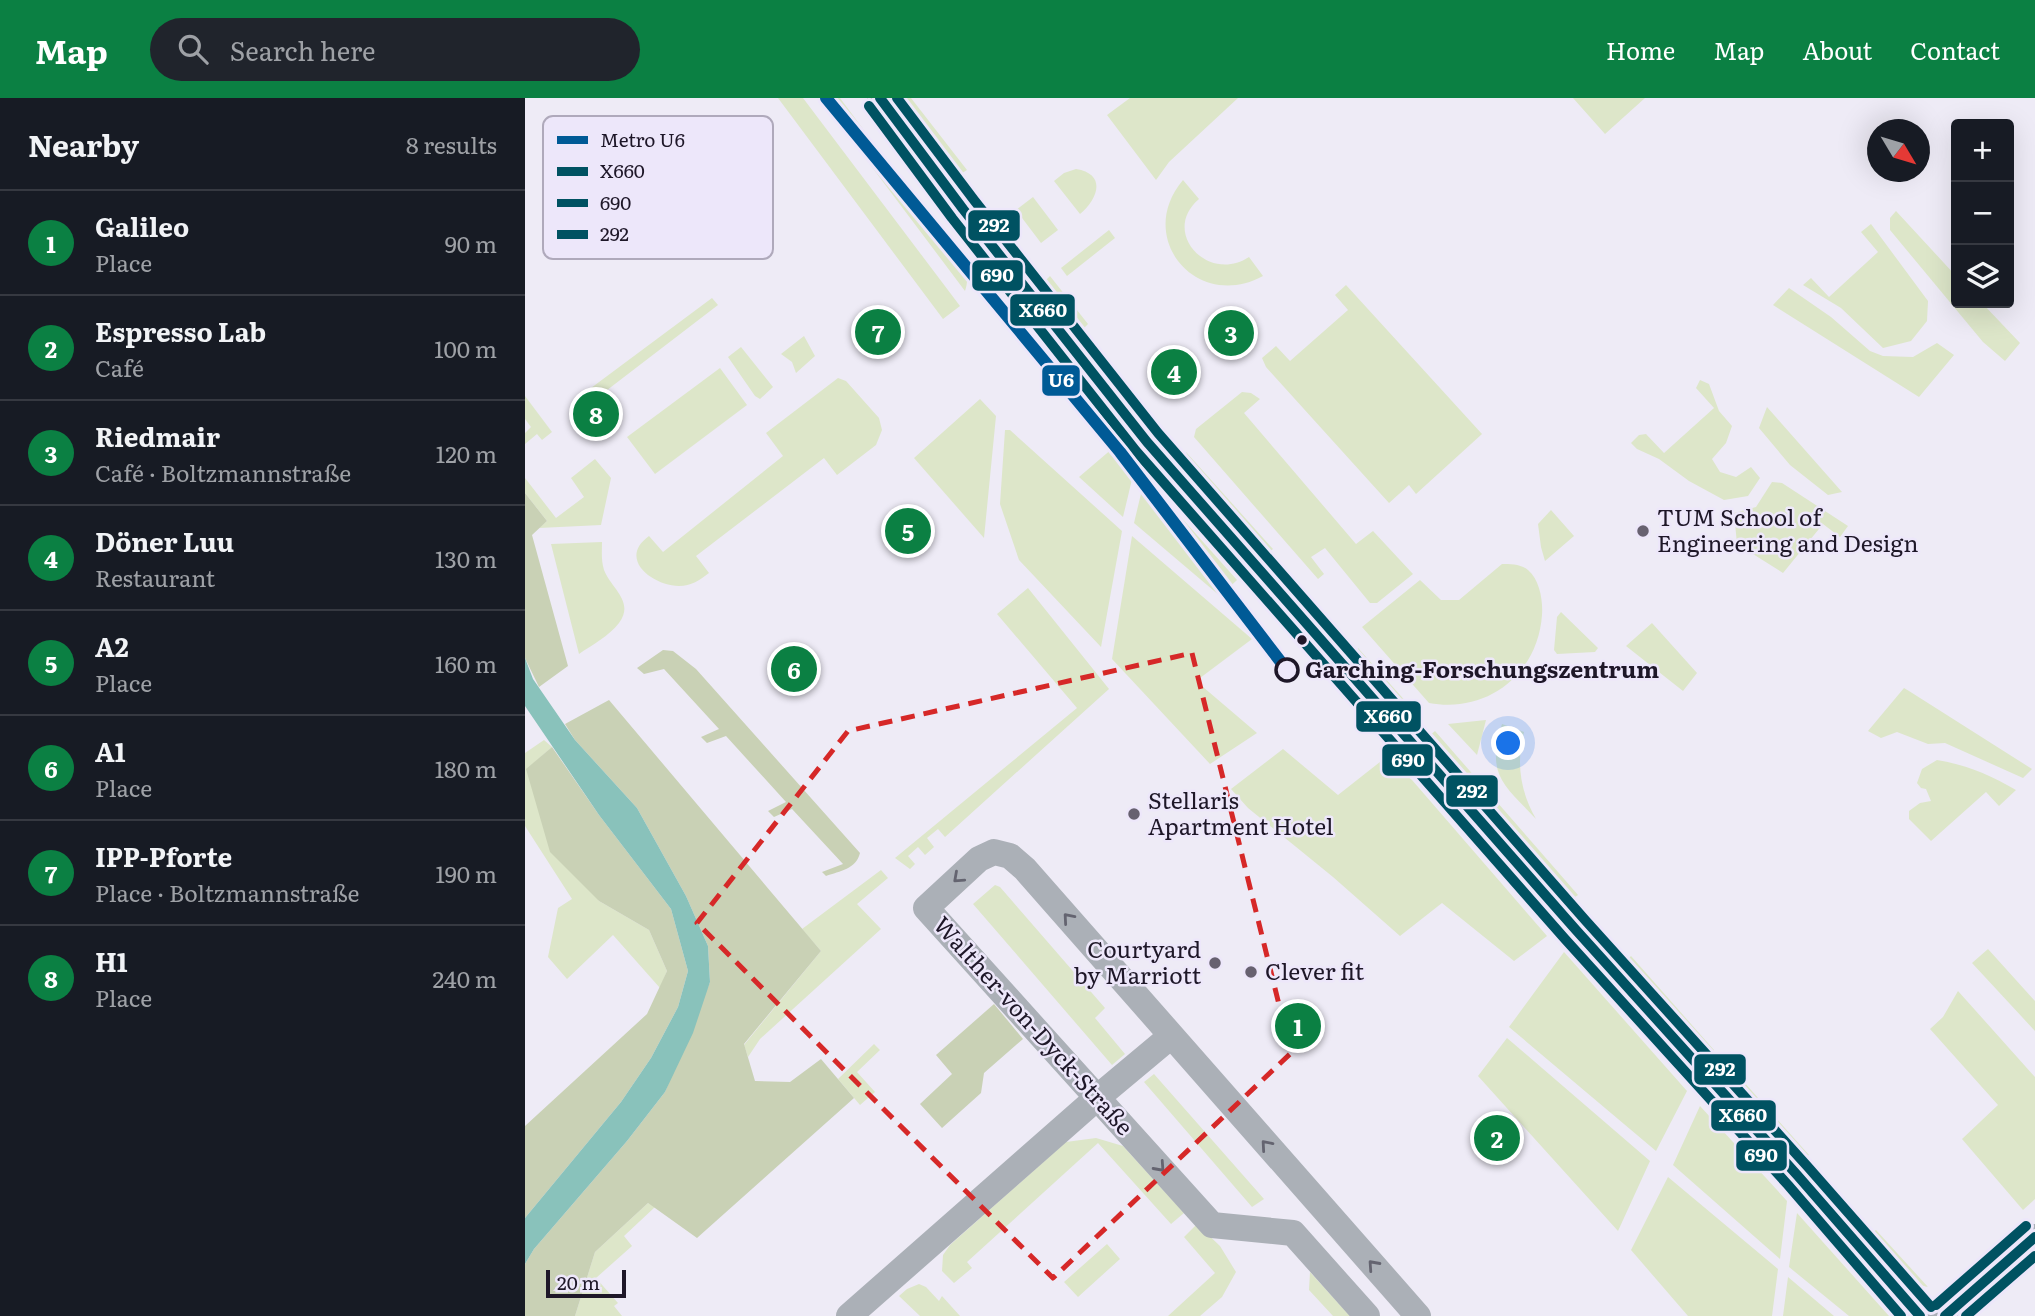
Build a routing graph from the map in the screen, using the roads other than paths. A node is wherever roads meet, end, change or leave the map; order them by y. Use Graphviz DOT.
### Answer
graph roads {
  1 [pos="880,98"];
  2 [pos="1171,1036"];
  3 [pos="1098,1097"];
  4 [pos="2035,1237"];
  5 [pos="849,1316"];
  6 [pos="1367,1316"];
  7 [pos="1418,1316"];
  8 [pos="1920,1316"];
  9 [pos="1945,1316"];
  1 -- 8 [label="street"];
  2 -- 3 [label="street"];
  2 -- 3 [label="street, Walther-von-Dyck-Straße, one-way"];
  7 -- 2 [label="street, Walther-von-Dyck-Straße, one-way"];
  3 -- 5 [label="street"];
  3 -- 6 [label="street, Walther-von-Dyck-Straße, one-way"];
  4 -- 9 [label="street"];
}
